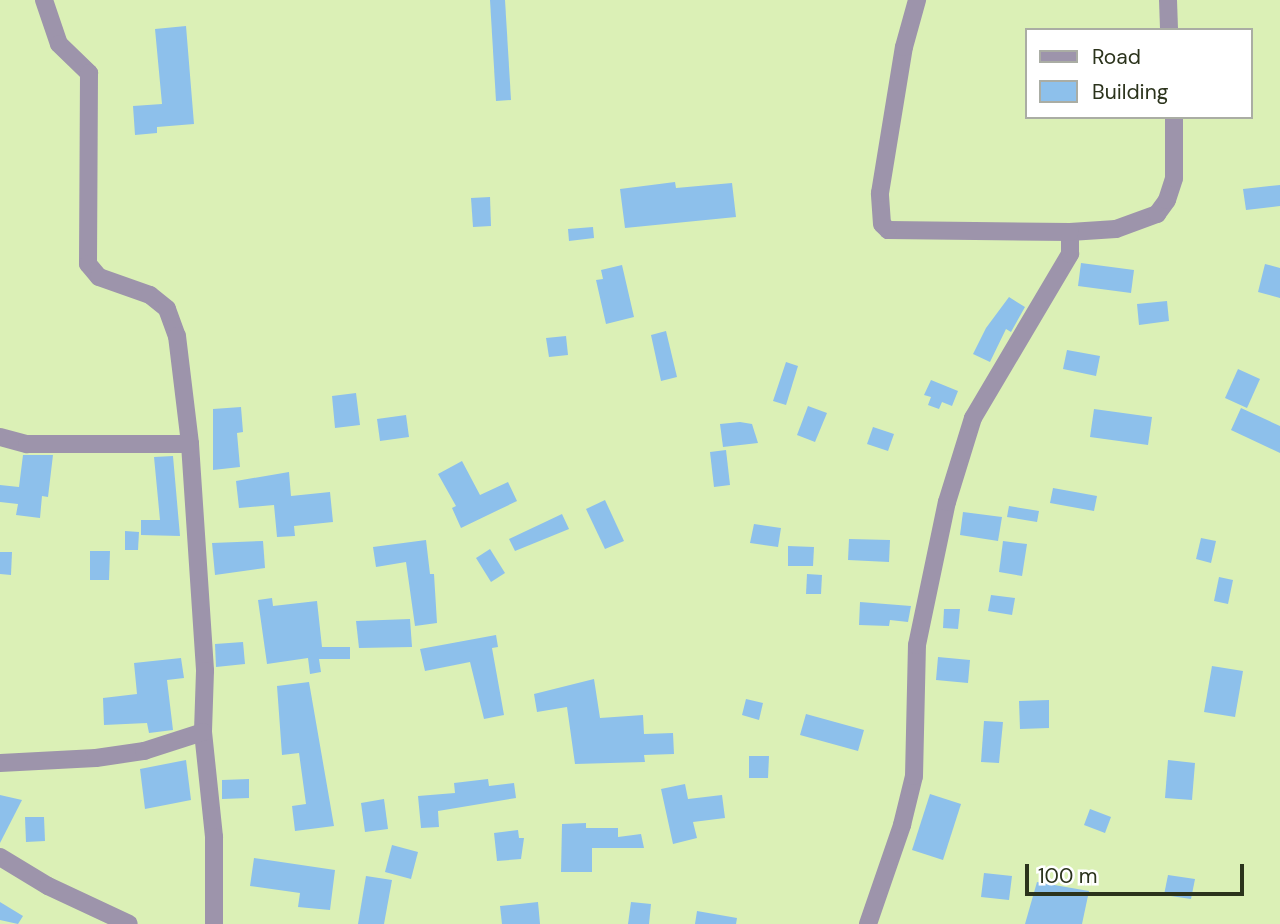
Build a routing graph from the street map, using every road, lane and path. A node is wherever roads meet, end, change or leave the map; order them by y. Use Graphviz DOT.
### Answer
graph roads {
  1 [pos="44,0"];
  2 [pos="917,0"];
  3 [pos="1168,0"];
  4 [pos="1169,28"];
  5 [pos="1174,119"];
  6 [pos="1070,232"];
  7 [pos="0,437"];
  8 [pos="190,444"];
  9 [pos="203,732"];
  10 [pos="0,763"];
  11 [pos="0,857"];
  12 [pos="129,924"];
  13 [pos="215,924"];
  14 [pos="868,924"];
  1 -- 8 [label="street"];
  2 -- 6 [label="street"];
  3 -- 4 [label="street"];
  5 -- 6 [label="street"];
  6 -- 14 [label="street"];
  7 -- 8 [label="street"];
  8 -- 9 [label="street"];
  9 -- 10 [label="street"];
  9 -- 13 [label="street"];
  11 -- 12 [label="street"];
}
